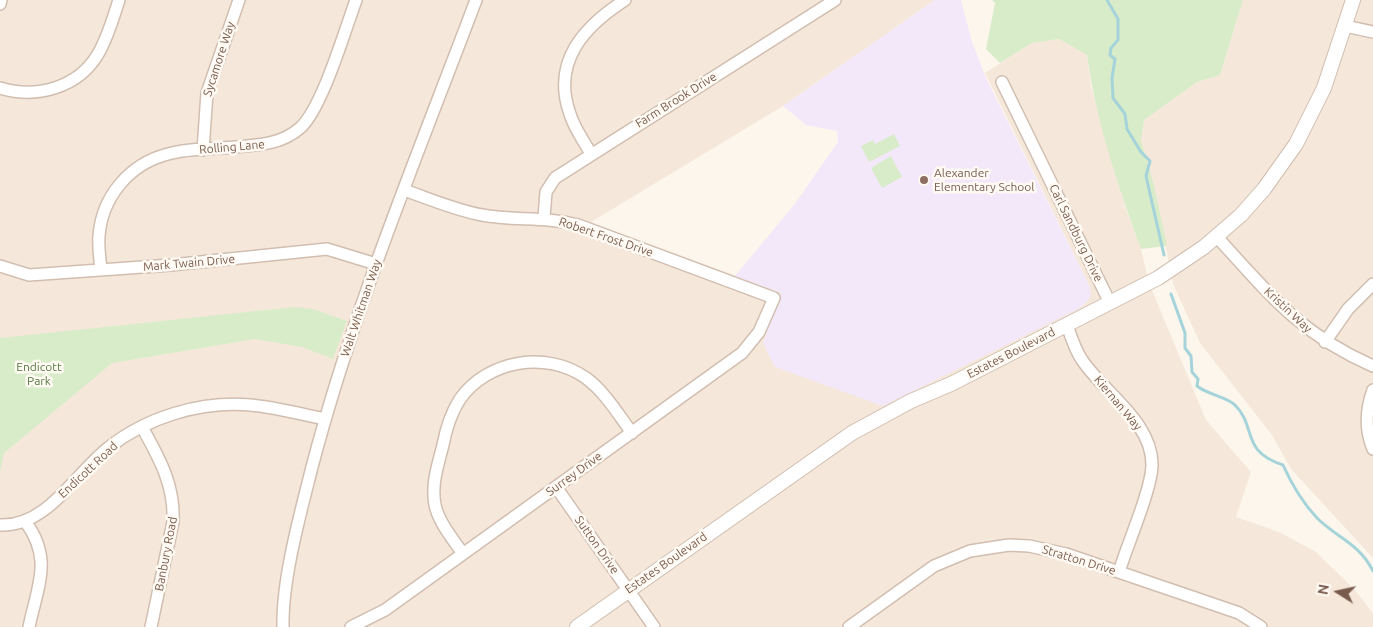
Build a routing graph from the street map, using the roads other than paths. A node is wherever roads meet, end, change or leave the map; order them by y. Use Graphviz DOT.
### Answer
graph roads {
  1 [pos="1,0"];
  2 [pos="119,0"];
  3 [pos="239,0"];
  4 [pos="356,0"];
  5 [pos="476,0"];
  6 [pos="625,0"];
  7 [pos="834,0"];
  8 [pos="1353,0"];
  9 [pos="0,4"];
  10 [pos="1345,26"];
  11 [pos="1373,32"];
  12 [pos="1002,82"];
  13 [pos="0,88"];
  14 [pos="203,150"];
  15 [pos="592,154"];
  16 [pos="404,190"];
  17 [pos="544,218"];
  18 [pos="1217,237"];
  19 [pos="376,264"];
  20 [pos="0,266"];
  21 [pos="101,270"];
  22 [pos="1373,284"];
  23 [pos="774,298"];
  24 [pos="1110,303"];
  25 [pos="1067,325"];
  26 [pos="1325,342"];
  27 [pos="1373,366"];
  28 [pos="1373,390"];
  29 [pos="325,419"];
  30 [pos="142,427"];
  31 [pos="632,433"];
  32 [pos="1373,449"];
  33 [pos="556,487"];
  34 [pos="25,521"];
  35 [pos="0,525"];
  36 [pos="463,554"];
  37 [pos="1118,572"];
  38 [pos="628,589"];
  39 [pos="29,627"];
  40 [pos="151,627"];
  41 [pos="284,627"];
  42 [pos="351,627"];
  43 [pos="577,627"];
  44 [pos="654,627"];
  45 [pos="849,627"];
  46 [pos="1261,627"];
  1 -- 9 [label="street"];
  2 -- 13 [label="street"];
  3 -- 14 [label="street, Sycamore Way"];
  4 -- 14 [label="street, Rolling Lane"];
  5 -- 16 [label="street, Walt Whitman Way"];
  6 -- 15 [label="street"];
  7 -- 15 [label="street, Farm Brook Drive"];
  8 -- 10 [label="street, Estates Boulevard"];
  10 -- 11 [label="street"];
  10 -- 18 [label="street, Estates Boulevard"];
  12 -- 24 [label="street, Carl Sandburg Drive"];
  14 -- 21 [label="street, Rolling Lane"];
  15 -- 17 [label="street, Farm Brook Drive"];
  16 -- 17 [label="street, Robert Frost Drive"];
  16 -- 19 [label="street, Walt Whitman Way"];
  17 -- 23 [label="street, Robert Frost Drive"];
  18 -- 24 [label="street, Estates Boulevard"];
  18 -- 26 [label="street, Kristin Way"];
  19 -- 21 [label="street, Mark Twain Drive"];
  19 -- 29 [label="street, Walt Whitman Way"];
  20 -- 21 [label="street, Mark Twain Drive"];
  22 -- 26 [label="street"];
  23 -- 31 [label="street, Surrey Drive"];
  24 -- 25 [label="street, Estates Boulevard"];
  25 -- 37 [label="street, Kiernan Way"];
  25 -- 38 [label="street, Estates Boulevard"];
  26 -- 27 [label="street, Kristin Way"];
  28 -- 32 [label="street"];
  29 -- 30 [label="street, Endicott Road"];
  29 -- 41 [label="street, Walt Whitman Way"];
  30 -- 34 [label="street, Endicott Road"];
  30 -- 40 [label="street, Banbury Road"];
  31 -- 33 [label="street, Surrey Drive"];
  31 -- 36 [label="street"];
  33 -- 36 [label="street, Surrey Drive"];
  33 -- 38 [label="street, Sutton Drive"];
  34 -- 35 [label="street, Endicott Road"];
  34 -- 39 [label="street"];
  36 -- 42 [label="street, Surrey Drive"];
  37 -- 45 [label="street, Stratton Drive"];
  37 -- 46 [label="street, Stratton Drive"];
  38 -- 43 [label="street, Estates Boulevard"];
  38 -- 44 [label="street, Sutton Drive"];
}
